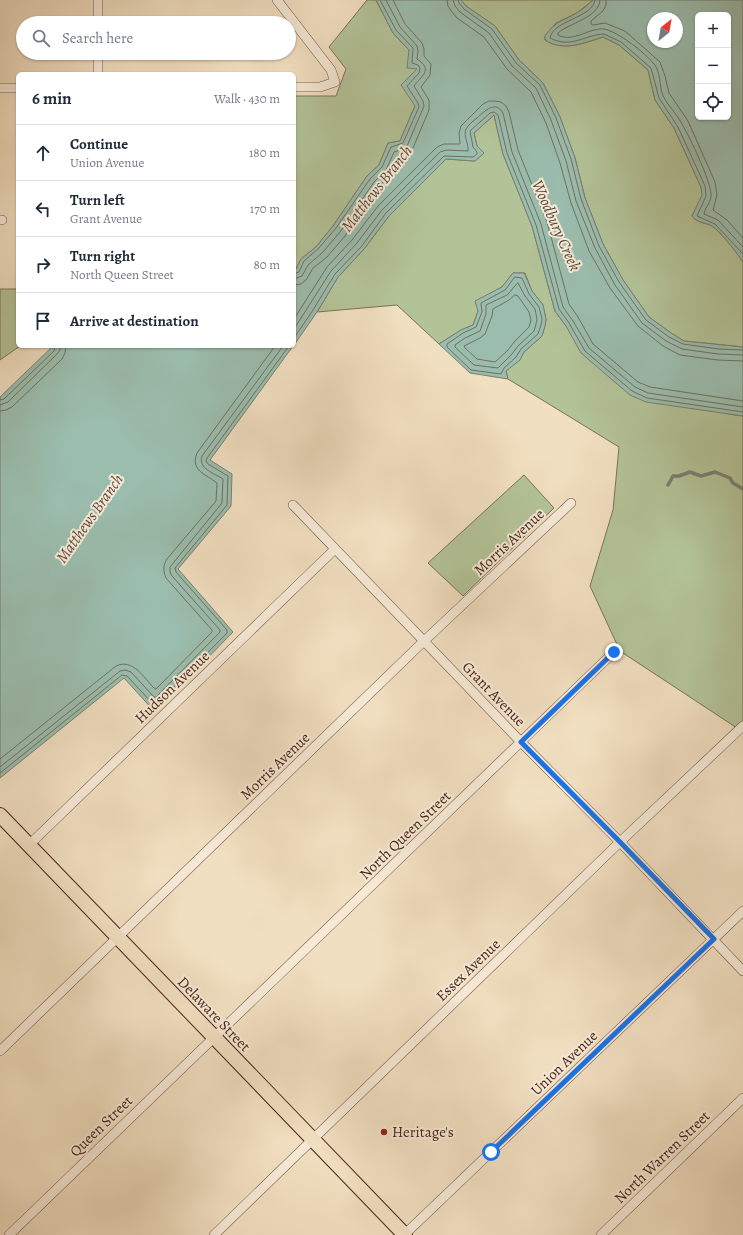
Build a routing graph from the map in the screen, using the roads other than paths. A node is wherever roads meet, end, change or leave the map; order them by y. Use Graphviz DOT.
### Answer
graph roads {
  1 [pos="98,0"];
  2 [pos="276,0"];
  3 [pos="98,16"];
  4 [pos="289,16"];
  5 [pos="296,25"];
  6 [pos="98,60"];
  7 [pos="98,72"];
  8 [pos="296,87"];
  9 [pos="0,88"];
  10 [pos="16,88"];
  11 [pos="571,503"];
  12 [pos="293,505"];
  13 [pos="335,549"];
  14 [pos="424,641"];
  15 [pos="614,652"];
  16 [pos="743,726"];
  17 [pos="521,742"];
  18 [pos="1,817"];
  19 [pos="620,842"];
  20 [pos="29,845"];
  21 [pos="743,911"];
  22 [pos="117,937"];
  23 [pos="714,939"];
  24 [pos="743,970"];
  25 [pos="214,1037"];
  26 [pos="0,1051"];
  27 [pos="743,1098"];
  28 [pos="313,1140"];
  29 [pos="9,1235"];
  30 [pos="214,1235"];
  31 [pos="404,1235"];
  32 [pos="601,1235"];
  1 -- 3 [label="street"];
  2 -- 4 [label="street"];
  5 -- 8 [label="street"];
  6 -- 7 [label="street"];
  9 -- 10 [label="street"];
  11 -- 14 [label="street, Morris Avenue"];
  12 -- 13 [label="street, Grant Avenue"];
  13 -- 14 [label="street, Grant Avenue"];
  13 -- 20 [label="street, Hudson Avenue"];
  14 -- 17 [label="street, Grant Avenue"];
  14 -- 22 [label="street, Morris Avenue"];
  15 -- 17 [label="street, North Queen Street"];
  16 -- 19 [label="street, Essex Avenue"];
  17 -- 19 [label="street, Grant Avenue"];
  17 -- 25 [label="street, North Queen Street"];
  18 -- 20 [label="main road, Delaware Street"];
  19 -- 23 [label="street, Grant Avenue"];
  19 -- 28 [label="street, Essex Avenue"];
  20 -- 22 [label="main road, Delaware Street"];
  21 -- 23 [label="street, Union Avenue"];
  22 -- 25 [label="main road, Delaware Street"];
  22 -- 26 [label="street, Morris Avenue"];
  23 -- 24 [label="street, Grant Avenue"];
  23 -- 31 [label="street, Union Avenue"];
  25 -- 28 [label="main road, Delaware Street"];
  25 -- 29 [label="street, Queen Street"];
  27 -- 32 [label="street, North Warren Street"];
  28 -- 30 [label="street, Essex Avenue"];
  28 -- 31 [label="main road, Delaware Street"];
}
